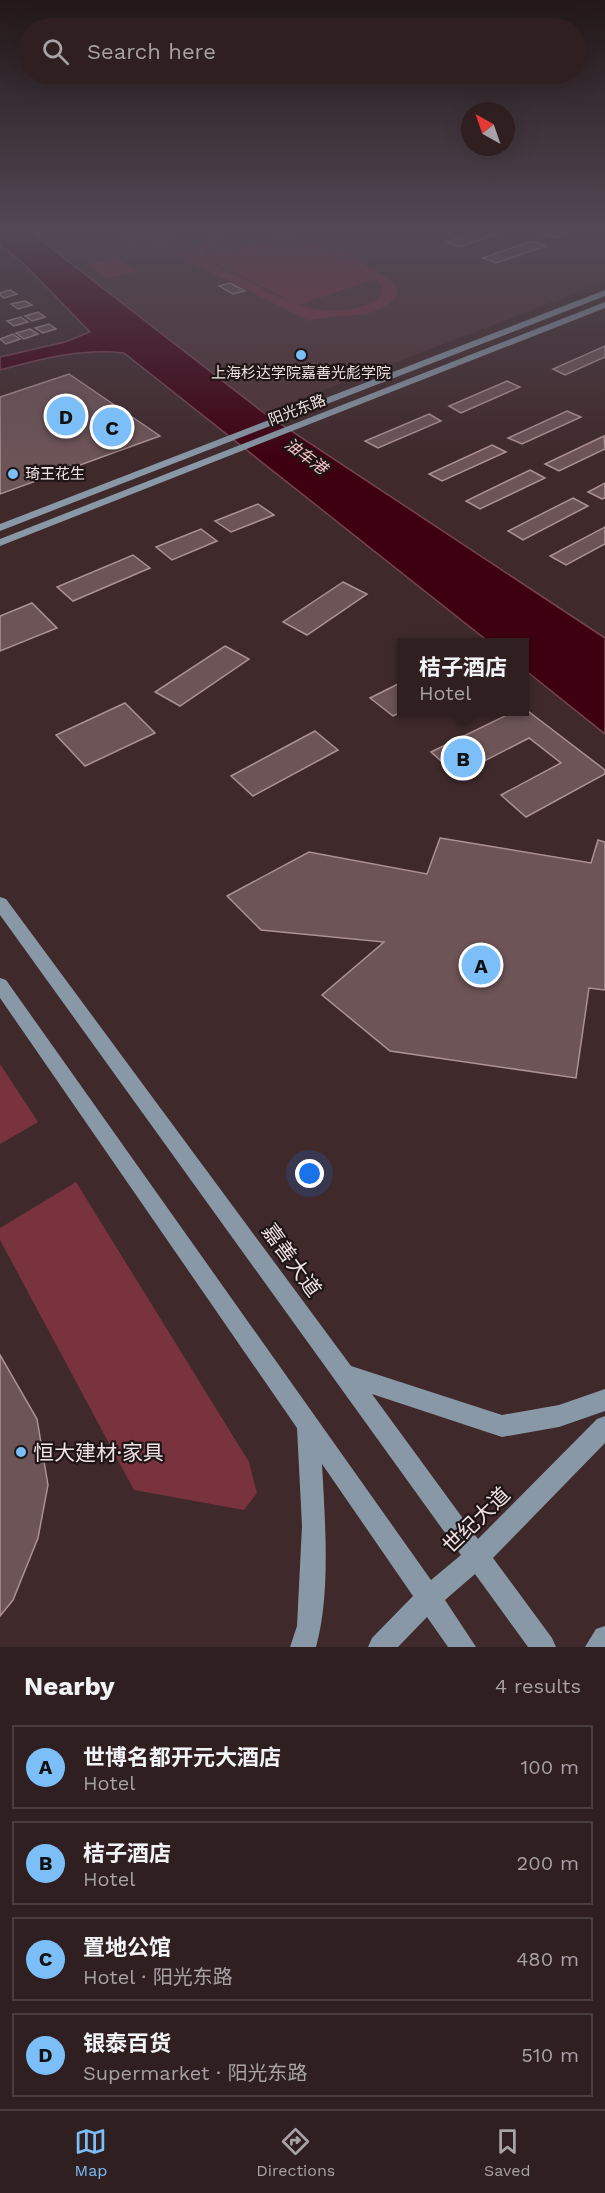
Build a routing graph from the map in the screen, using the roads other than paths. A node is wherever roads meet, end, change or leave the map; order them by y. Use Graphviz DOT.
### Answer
graph roads {
  1 [pos="567,308"];
  2 [pos="598,308"];
  3 [pos="0,528"];
  4 [pos="0,543"];
  5 [pos="0,903"];
  6 [pos="0,985"];
  7 [pos="346,1376"];
  8 [pos="605,1400"];
  9 [pos="308,1426"];
  10 [pos="605,1427"];
  11 [pos="478,1556"];
  12 [pos="428,1598"];
  13 [pos="605,1638"];
  14 [pos="303,1647"];
  15 [pos="381,1647"];
  16 [pos="463,1647"];
  17 [pos="543,1647"];
  18 [pos="598,1647"];
  1 -- 3 [label="main road, 阳光东路"];
  2 -- 4 [label="main road, 阳光东路"];
  5 -- 7 [label="main road, 嘉善大道"];
  6 -- 9 [label="main road"];
  7 -- 8 [label="main road"];
  7 -- 11 [label="main road, 嘉善大道"];
  9 -- 12 [label="main road"];
  9 -- 14 [label="main road"];
  10 -- 11 [label="main road, 世纪大道"];
  11 -- 12 [label="main road, 世纪大道"];
  11 -- 17 [label="main road, 嘉善大道"];
  12 -- 15 [label="main road, 世纪大道"];
  12 -- 16 [label="main road"];
  13 -- 18 [label="main road"];
}
